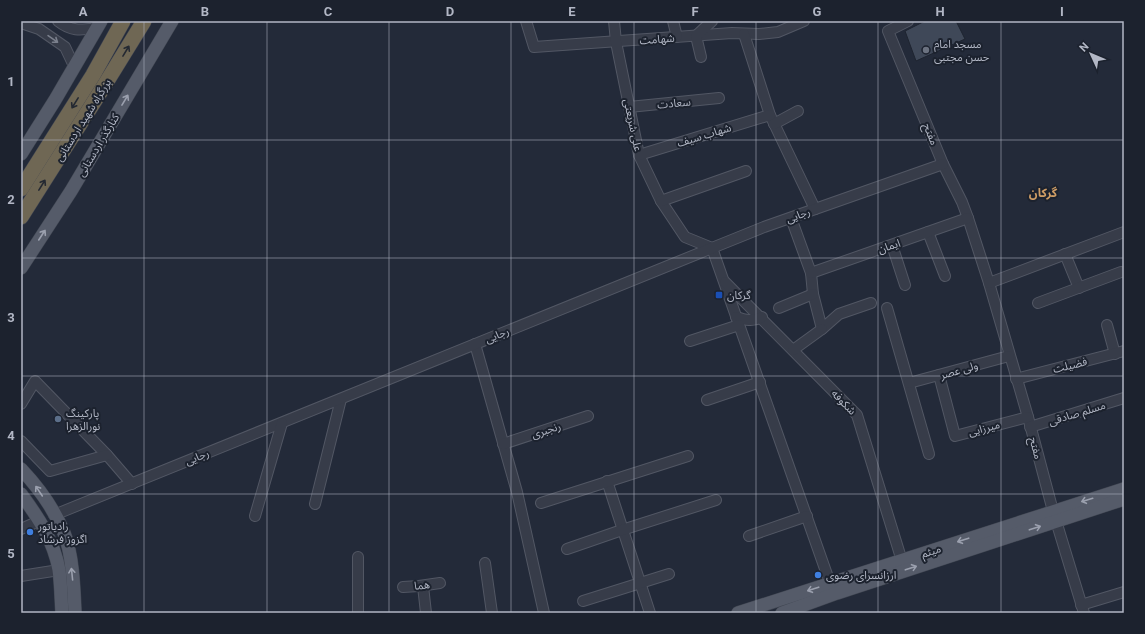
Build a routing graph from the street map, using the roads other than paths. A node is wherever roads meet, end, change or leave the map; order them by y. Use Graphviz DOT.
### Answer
graph roads {
  1 [pos="58,21"];
  2 [pos="123,21"];
  3 [pos="144,21"];
  4 [pos="172,21"];
  5 [pos="526,21"];
  6 [pos="614,21"];
  7 [pos="673,21"];
  8 [pos="712,21"];
  9 [pos="804,21"];
  10 [pos="906,22"];
  11 [pos="21,23"];
  12 [pos="99,24"];
  13 [pos="744,34"];
  14 [pos="696,36"];
  15 [pos="677,37"];
  16 [pos="616,42"];
  17 [pos="701,56"];
  18 [pos="74,66"];
  19 [pos="719,98"];
  20 [pos="629,107"];
  21 [pos="798,111"];
  22 [pos="772,120"];
  23 [pos="21,154"];
  24 [pos="639,155"];
  25 [pos="943,164"];
  26 [pos="746,171"];
  27 [pos="21,188"];
  28 [pos="661,201"];
  29 [pos="815,209"];
  30 [pos="21,217"];
  31 [pos="791,218"];
  32 [pos="968,218"];
  33 [pos="928,232"];
  34 [pos="1124,232"];
  35 [pos="892,245"];
  36 [pos="712,248"];
  37 [pos="1066,254"];
  38 [pos="21,268"];
  39 [pos="1121,272"];
  40 [pos="811,273"];
  41 [pos="945,276"];
  42 [pos="724,281"];
  43 [pos="989,282"];
  44 [pos="905,285"];
  45 [pos="1079,288"];
  46 [pos="813,294"];
  47 [pos="871,303"];
  48 [pos="1038,303"];
  49 [pos="779,308"];
  50 [pos="887,308"];
  51 [pos="762,318"];
  52 [pos="737,321"];
  53 [pos="1107,325"];
  54 [pos="822,329"];
  55 [pos="690,341"];
  56 [pos="475,344"];
  57 [pos="793,350"];
  58 [pos="1120,352"];
  59 [pos="1009,356"];
  60 [pos="938,375"];
  61 [pos="1016,379"];
  62 [pos="760,382"];
  63 [pos="909,383"];
  64 [pos="1124,398"];
  65 [pos="341,399"];
  66 [pos="707,400"];
  67 [pos="21,404"];
  68 [pos="588,416"];
  69 [pos="1028,417"];
  70 [pos="282,423"];
  71 [pos="1030,427"];
  72 [pos="21,441"];
  73 [pos="503,444"];
  74 [pos="107,454"];
  75 [pos="929,454"];
  76 [pos="688,456"];
  77 [pos="21,469"];
  78 [pos="606,481"];
  79 [pos="132,484"];
  80 [pos="1124,489"];
  81 [pos="21,494"];
  82 [pos="1124,499"];
  83 [pos="716,500"];
  84 [pos="541,503"];
  85 [pos="316,504"];
  86 [pos="54,515"];
  87 [pos="255,516"];
  88 [pos="807,516"];
  89 [pos="1054,516"];
  90 [pos="39,521"];
  91 [pos="21,529"];
  92 [pos="622,530"];
  93 [pos="749,536"];
  94 [pos="568,549"];
  95 [pos="358,557"];
  96 [pos="902,561"];
  97 [pos="485,563"];
  98 [pos="59,570"];
  99 [pos="669,574"];
  100 [pos="21,576"];
  101 [pos="440,583"];
  102 [pos="640,583"];
  103 [pos="830,583"];
  104 [pos="423,586"];
  105 [pos="403,587"];
  106 [pos="1124,592"];
  107 [pos="583,601"];
  108 [pos="1083,609"];
  109 [pos="62,613"];
  110 [pos="75,613"];
  111 [pos="358,613"];
  112 [pos="426,613"];
  113 [pos="492,613"];
  114 [pos="544,613"];
  115 [pos="650,613"];
  116 [pos="740,613"];
  117 [pos="782,613"];
  1 -- 12 [label="street"];
  2 -- 27 [label="highway, بزرگراه شهید اردستانی, one-way"];
  30 -- 3 [label="highway, بزرگراه شهید اردستانی, one-way"];
  38 -- 4 [label="main road, کنارگذر اردستانی, one-way"];
  5 -- 16 [label="street, شهامت"];
  6 -- 16 [label="street, علی شریعتی"];
  7 -- 15 [label="street"];
  8 -- 14 [label="street"];
  9 -- 13 [label="street, شهامت"];
  10 -- 25 [label="street, مفتح"];
  11 -- 18 [label="street, one-way"];
  12 -- 18 [label="main road"];
  13 -- 14 [label="street, شهامت"];
  13 -- 22 [label="street"];
  14 -- 15 [label="street, شهامت"];
  14 -- 17 [label="street"];
  15 -- 16 [label="street, شهامت"];
  16 -- 20 [label="street, علی شریعتی"];
  18 -- 23 [label="main road"];
  19 -- 20 [label="street, سعادت"];
  20 -- 24 [label="street, علی شریعتی"];
  21 -- 22 [label="street, شهاب سیف"];
  22 -- 24 [label="street, شهاب سیف"];
  22 -- 29 [label="street"];
  24 -- 28 [label="street, علی شریعتی"];
  25 -- 29 [label="street, رجایی"];
  25 -- 32 [label="street, مفتح"];
  26 -- 28 [label="street"];
  28 -- 36 [label="street, علی شریعتی"];
  29 -- 31 [label="street, رجایی"];
  31 -- 36 [label="street, رجایی"];
  31 -- 40 [label="street"];
  32 -- 33 [label="street, ایمان"];
  32 -- 43 [label="street, مفتح"];
  33 -- 35 [label="street, ایمان"];
  33 -- 41 [label="street"];
  34 -- 37 [label="street"];
  35 -- 40 [label="street, ایمان"];
  35 -- 44 [label="street"];
  36 -- 42 [label="street"];
  36 -- 56 [label="street, رجایی"];
  37 -- 43 [label="street"];
  37 -- 45 [label="street"];
  39 -- 45 [label="street"];
  40 -- 46 [label="street"];
  42 -- 51 [label="street, شکوفه"];
  42 -- 52 [label="street"];
  43 -- 59 [label="street, مفتح"];
  45 -- 48 [label="street"];
  46 -- 49 [label="street"];
  46 -- 54 [label="street"];
  47 -- 54 [label="street"];
  50 -- 63 [label="street"];
  51 -- 52 [label="street"];
  51 -- 57 [label="street, شکوفه"];
  52 -- 55 [label="street"];
  52 -- 62 [label="street"];
  53 -- 58 [label="street"];
  54 -- 57 [label="street"];
  56 -- 65 [label="street, رجایی"];
  56 -- 73 [label="street"];
  57 -- 96 [label="street, شکوفه"];
  58 -- 61 [label="street, فضیلت"];
  59 -- 60 [label="street, ولی عصر"];
  59 -- 61 [label="street, مفتح"];
  60 -- 63 [label="street, ولی عصر"];
  60 -- 69 [label="street, میرزایی"];
  61 -- 69 [label="street, مفتح"];
  62 -- 66 [label="street"];
  62 -- 88 [label="street"];
  63 -- 75 [label="street"];
  64 -- 71 [label="street, مسلم صادقی"];
  65 -- 70 [label="street, رجایی"];
  65 -- 85 [label="street"];
  67 -- 74 [label="street"];
  68 -- 73 [label="street, رنجبری"];
  69 -- 71 [label="street, مفتح"];
  70 -- 79 [label="street, رجایی"];
  70 -- 87 [label="street"];
  71 -- 89 [label="street, مفتح"];
  72 -- 74 [label="street"];
  73 -- 114 [label="street"];
  74 -- 79 [label="street"];
  76 -- 78 [label="street"];
  86 -- 77 [label="main road, one-way"];
  78 -- 84 [label="street"];
  78 -- 92 [label="street"];
  79 -- 86 [label="street, رجایی"];
  80 -- 89 [label="main road, میثم, one-way"];
  81 -- 90 [label="main road"];
  82 -- 89 [label="main road, میثم"];
  83 -- 92 [label="street"];
  86 -- 90 [label="main road"];
  110 -- 86 [label="main road, one-way"];
  88 -- 93 [label="street"];
  88 -- 103 [label="street"];
  89 -- 96 [label="main road, میثم, one-way"];
  89 -- 108 [label="street, مفتح"];
  117 -- 89 [label="main road, میثم, one-way"];
  90 -- 91 [label="street"];
  90 -- 98 [label="main road"];
  92 -- 94 [label="street"];
  92 -- 102 [label="street"];
  95 -- 111 [label="street"];
  96 -- 103 [label="main road, میثم"];
  97 -- 113 [label="street"];
  98 -- 100 [label="street"];
  98 -- 109 [label="main road"];
  99 -- 102 [label="street"];
  101 -- 104 [label="street, هما"];
  102 -- 107 [label="street"];
  102 -- 115 [label="street"];
  103 -- 116 [label="main road, میثم, one-way"];
  104 -- 105 [label="street, هما"];
  104 -- 112 [label="street"];
  106 -- 108 [label="street"];
}
